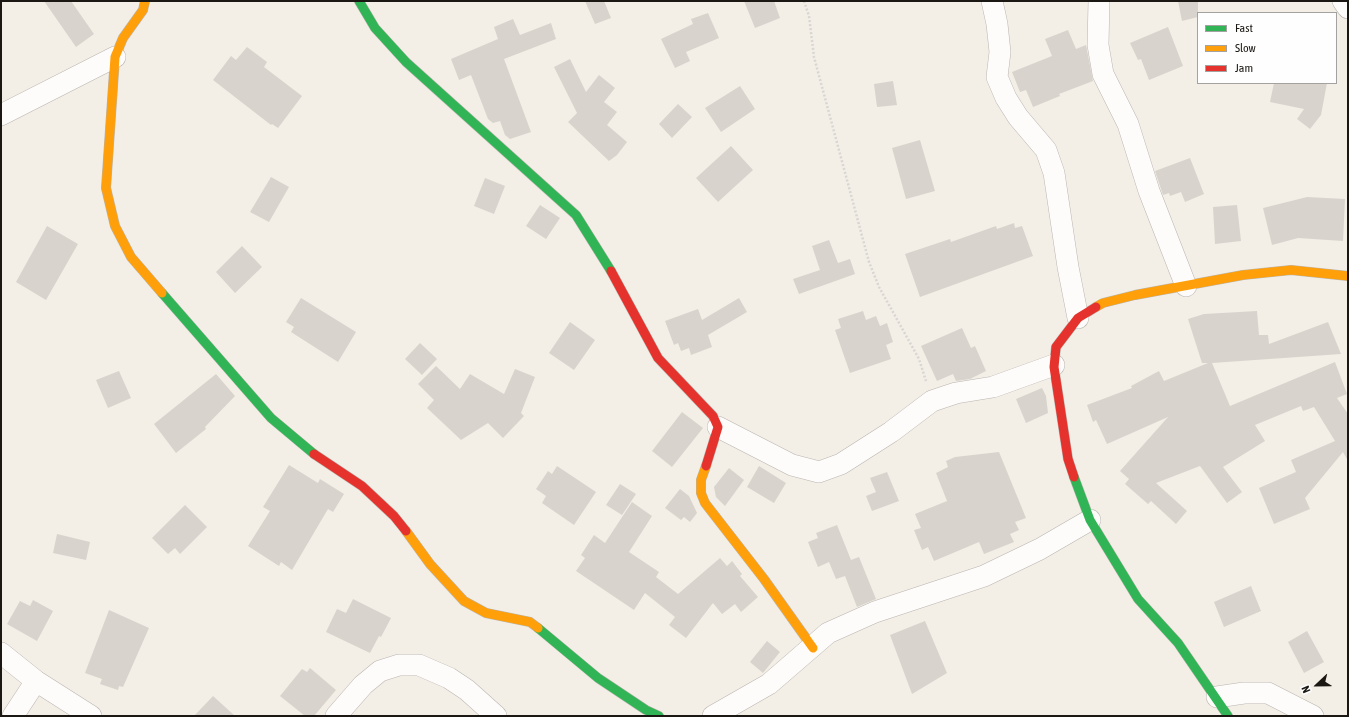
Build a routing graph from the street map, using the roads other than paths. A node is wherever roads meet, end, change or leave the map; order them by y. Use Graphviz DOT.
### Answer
graph roads {
  1 [pos="146,1"];
  2 [pos="359,1"];
  3 [pos="992,1"];
  4 [pos="1099,1"];
  5 [pos="1343,1"];
  6 [pos="1348,8"];
  7 [pos="115,57"];
  8 [pos="1,115"];
  9 [pos="1348,276"];
  10 [pos="1186,286"];
  11 [pos="1078,318"];
  12 [pos="1054,365"];
  13 [pos="718,427"];
  14 [pos="1090,520"];
  15 [pos="813,648"];
  16 [pos="1,653"];
  17 [pos="36,681"];
  18 [pos="1217,697"];
  19 [pos="13,716"];
  20 [pos="91,716"];
  21 [pos="336,716"];
  22 [pos="496,716"];
  23 [pos="659,716"];
  24 [pos="713,716"];
  25 [pos="1228,716"];
  26 [pos="1313,716"];
  1 -- 7 [label="street"];
  2 -- 13 [label="street"];
  3 -- 11 [label="street"];
  4 -- 10 [label="street"];
  5 -- 6 [label="street"];
  7 -- 8 [label="street"];
  7 -- 23 [label="street"];
  9 -- 10 [label="street"];
  10 -- 11 [label="street"];
  11 -- 12 [label="street"];
  12 -- 13 [label="street"];
  12 -- 14 [label="street"];
  13 -- 15 [label="street"];
  14 -- 15 [label="street"];
  14 -- 18 [label="street"];
  15 -- 24 [label="street"];
  16 -- 17 [label="street"];
  17 -- 19 [label="street"];
  17 -- 20 [label="street"];
  18 -- 25 [label="street"];
  18 -- 26 [label="street"];
  21 -- 22 [label="street"];
}
